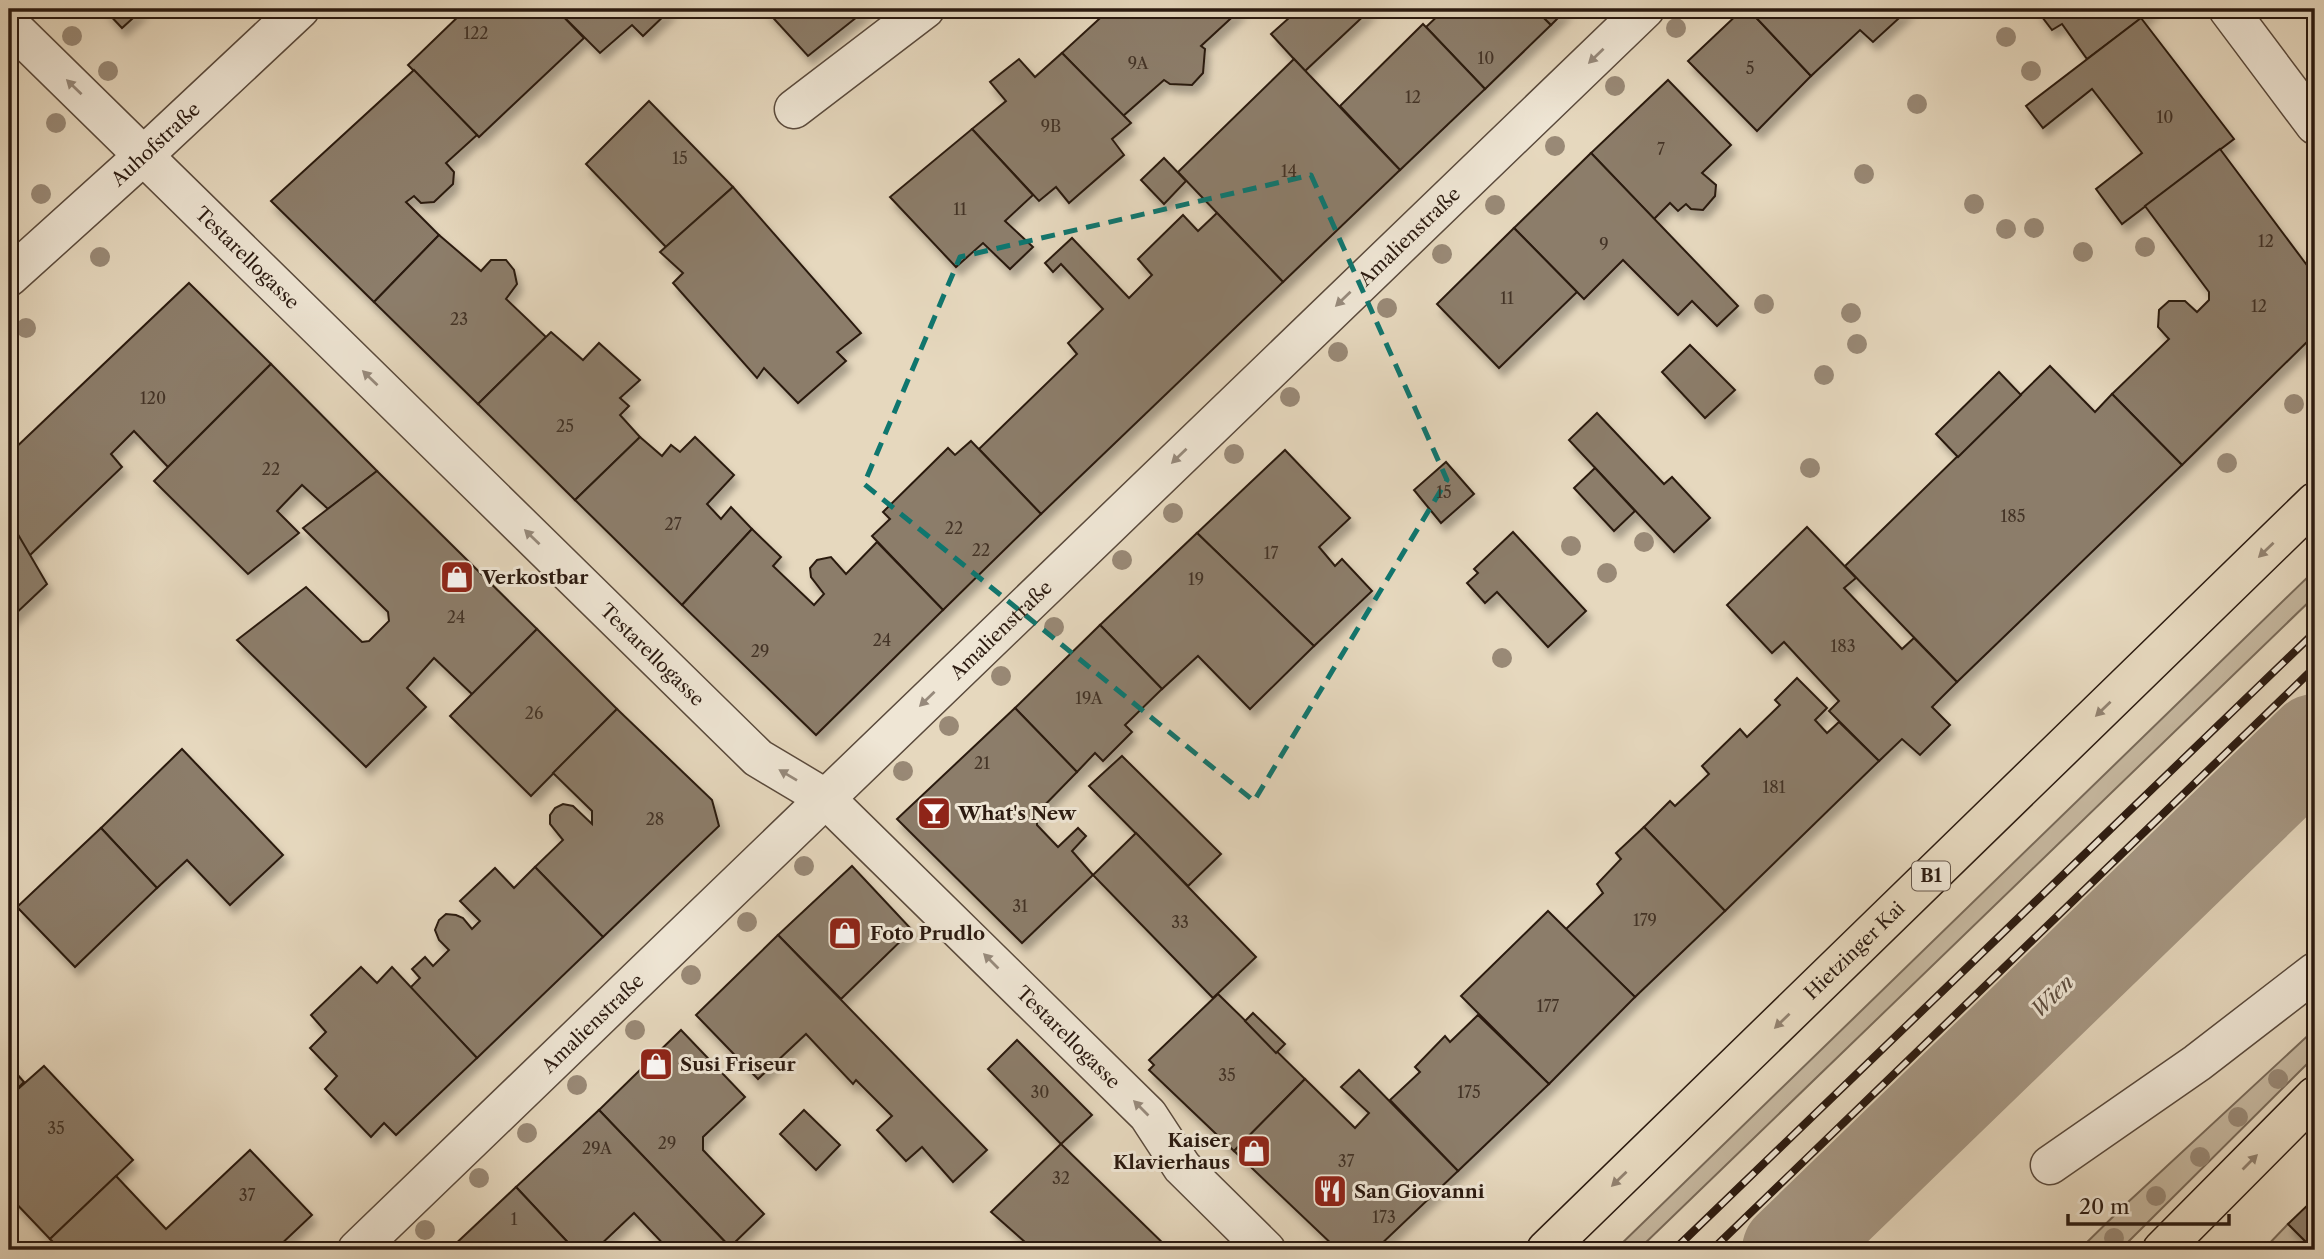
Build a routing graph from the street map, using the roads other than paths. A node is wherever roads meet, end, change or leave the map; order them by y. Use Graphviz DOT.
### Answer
graph roads {
  1 [pos="300,9"];
  2 [pos="925,9"];
  3 [pos="1645,9"];
  4 [pos="2228,9"];
  5 [pos="9,24"];
  6 [pos="794,109"];
  7 [pos="2315,125"];
  8 [pos="143,156"];
  9 [pos="9,277"];
  10 [pos="2315,502"];
  11 [pos="825,798"];
  12 [pos="2315,972"];
  13 [pos="2315,1096"];
  14 [pos="2050,1165"];
  15 [pos="357,1250"];
  16 [pos="1266,1250"];
  17 [pos="1546,1250"];
  18 [pos="2162,1250"];
  1 -- 8 [label="street, Auhofstraße"];
  2 -- 6 [label="street"];
  3 -- 11 [label="street, Amalienstraße, one-way"];
  4 -- 7 [label="street"];
  8 -- 5 [label="street, Testarellogasse, one-way"];
  8 -- 9 [label="street, Auhofstraße"];
  11 -- 8 [label="street, Testarellogasse, one-way"];
  10 -- 17 [label="main road, Hietzinger Kai / B1, one-way"];
  11 -- 15 [label="street, Amalienstraße"];
  16 -- 11 [label="street, Testarellogasse, one-way"];
  12 -- 14 [label="street"];
  18 -- 13 [label="main road, one-way"];
}
